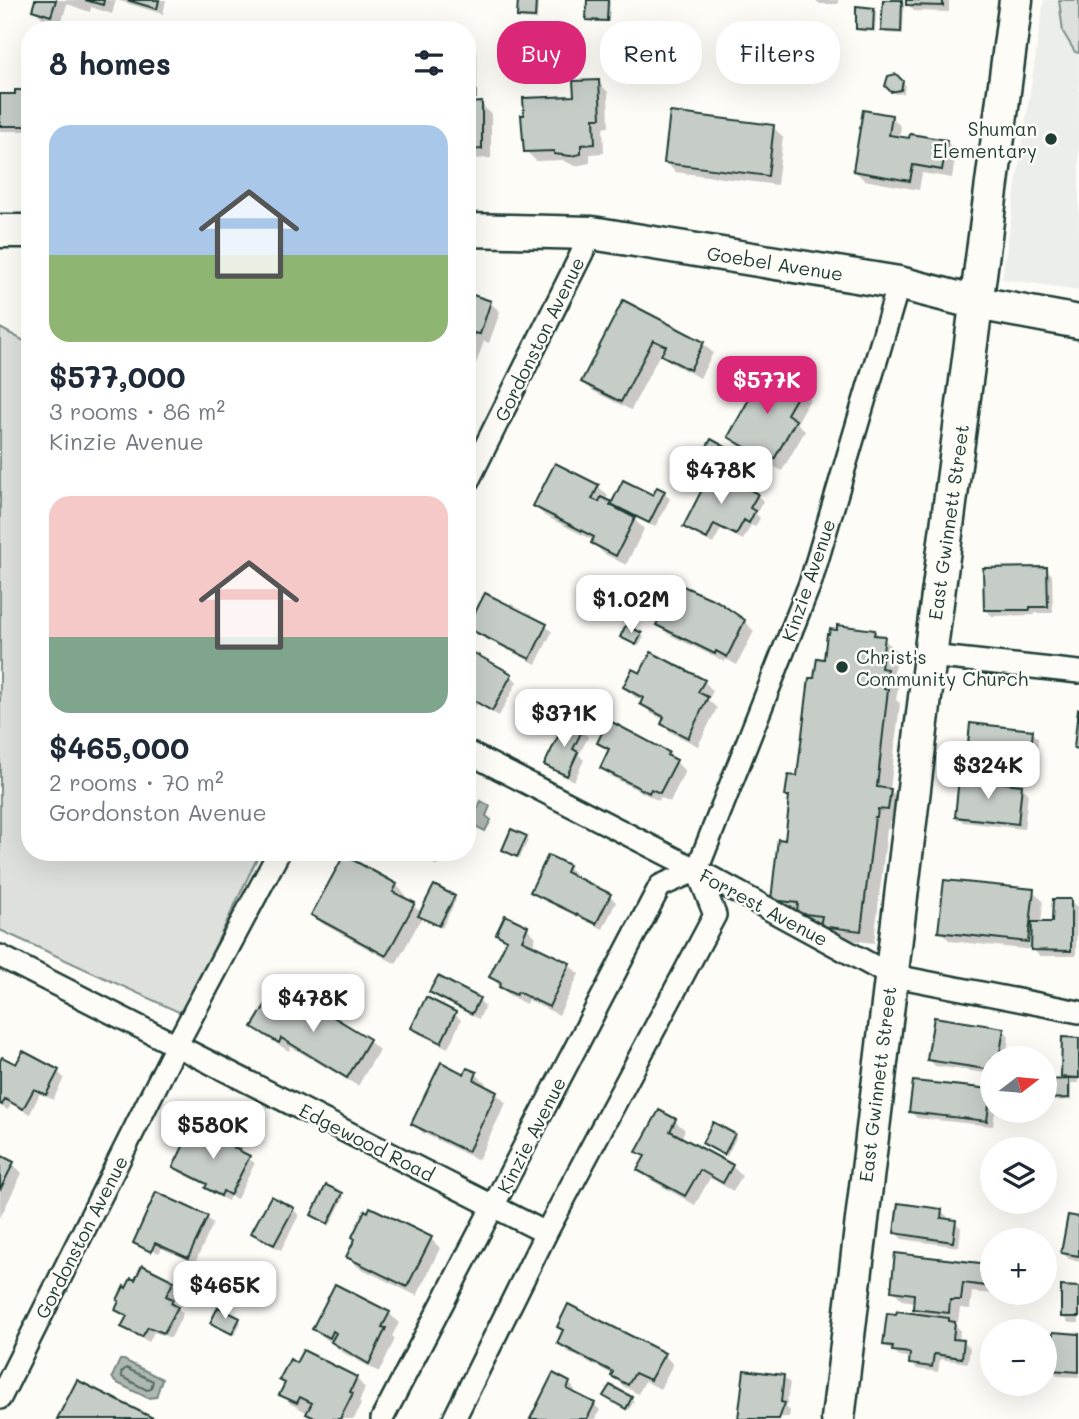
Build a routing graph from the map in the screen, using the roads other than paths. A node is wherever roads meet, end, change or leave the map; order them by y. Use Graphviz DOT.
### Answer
graph roads {
  1 [pos="1016,0"];
  2 [pos="476,230"];
  3 [pos="0,231"];
  4 [pos="21,231"];
  5 [pos="592,233"];
  6 [pos="899,283"];
  7 [pos="977,303"];
  8 [pos="1079,322"];
  9 [pos="476,465"];
  10 [pos="930,656"];
  11 [pos="1079,672"];
  12 [pos="476,757"];
  13 [pos="274,861"];
  14 [pos="697,870"];
  15 [pos="0,956"];
  16 [pos="891,975"];
  17 [pos="1079,1012"];
  18 [pos="176,1046"];
  19 [pos="494,1206"];
  20 [pos="546,1233"];
  21 [pos="0,1398"];
  22 [pos="382,1419"];
  23 [pos="454,1419"];
  24 [pos="838,1419"];
  1 -- 7 [label="main road, East Gwinnett Street"];
  2 -- 5 [label="main road, Goebel Avenue"];
  3 -- 4 [label="main road"];
  5 -- 6 [label="main road, Goebel Avenue"];
  5 -- 9 [label="street, Gordonston Avenue"];
  6 -- 7 [label="main road, Goebel Avenue"];
  6 -- 14 [label="street, Kinzie Avenue"];
  7 -- 8 [label="main road, Goebel Avenue"];
  7 -- 10 [label="main road, East Gwinnett Street"];
  10 -- 11 [label="street"];
  10 -- 16 [label="main road, East Gwinnett Street"];
  12 -- 14 [label="street, Forrest Avenue"];
  13 -- 18 [label="street, Gordonston Avenue"];
  14 -- 16 [label="street, Forrest Avenue"];
  14 -- 19 [label="street, Kinzie Avenue"];
  14 -- 20 [label="street"];
  15 -- 18 [label="street, Edgewood Road"];
  16 -- 17 [label="street, Forrest Avenue"];
  16 -- 24 [label="main road, East Gwinnett Street"];
  18 -- 19 [label="street, Edgewood Road"];
  18 -- 21 [label="street, Gordonston Avenue"];
  19 -- 20 [label="street, Edgewood Road"];
  19 -- 22 [label="street, Kinzie Avenue"];
  20 -- 23 [label="street"];
}
